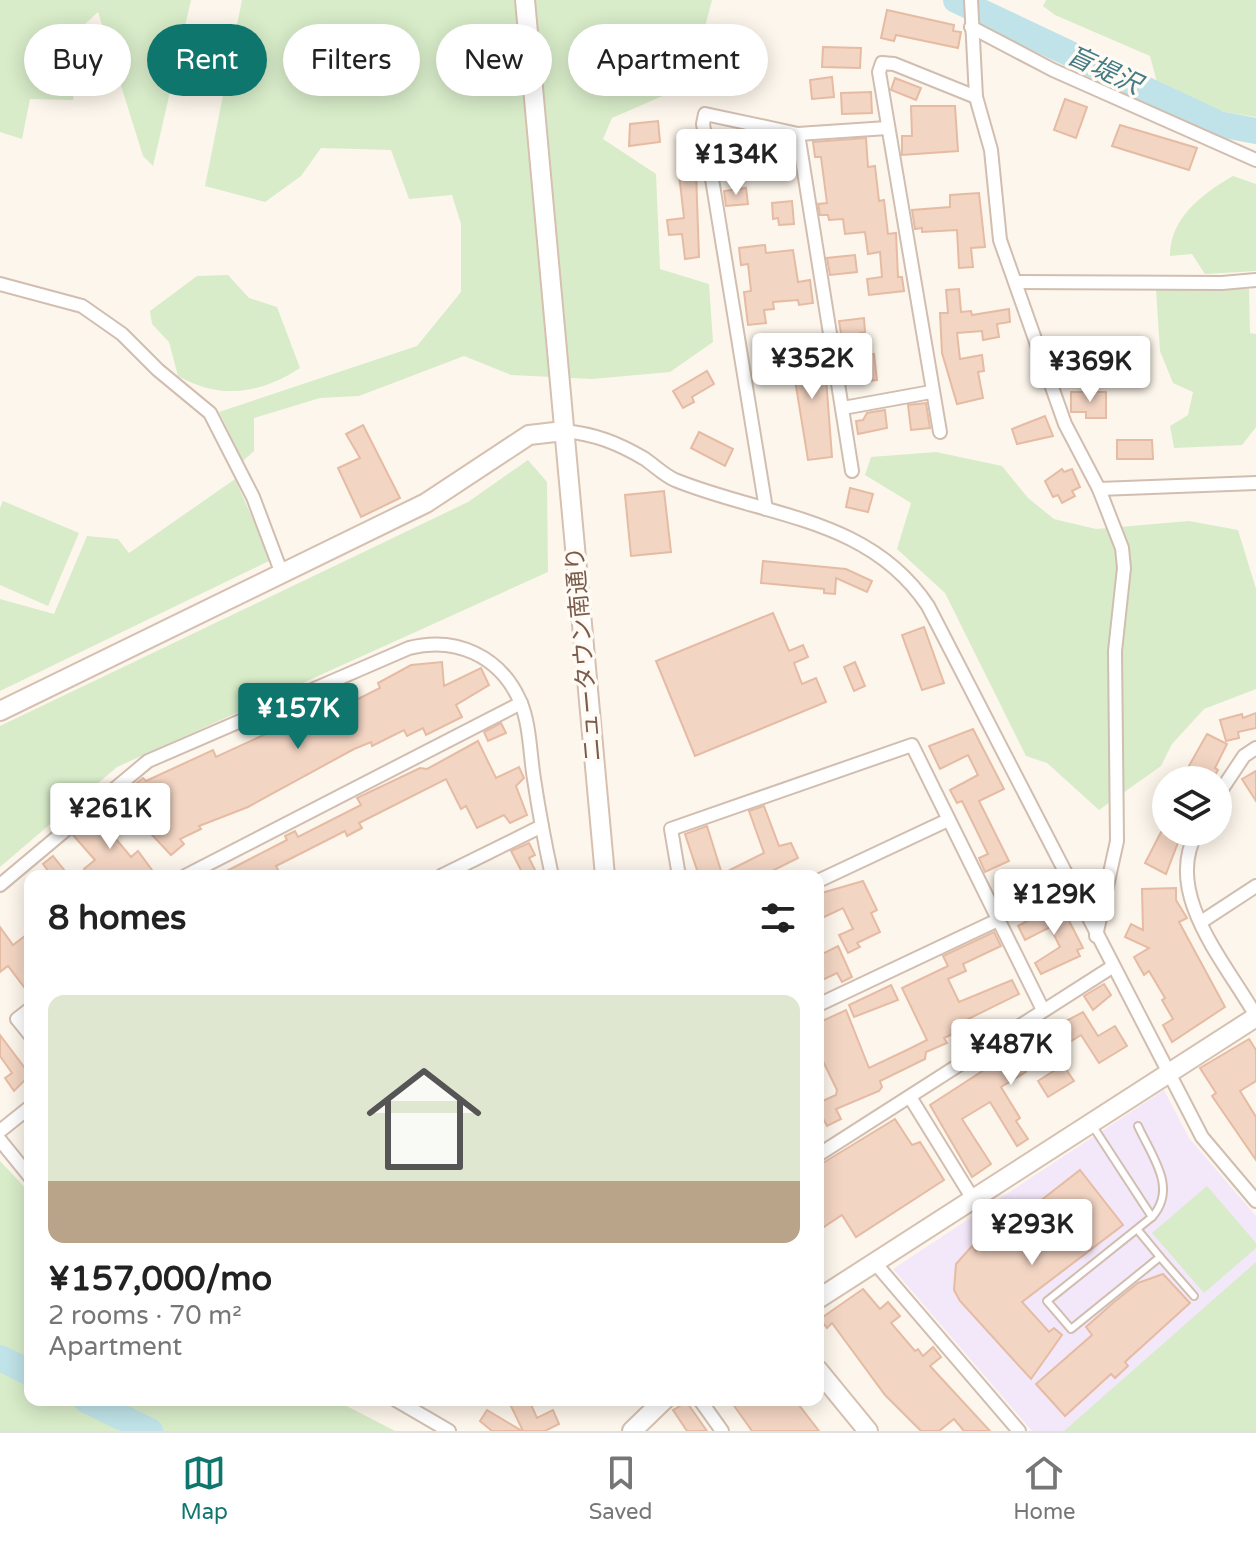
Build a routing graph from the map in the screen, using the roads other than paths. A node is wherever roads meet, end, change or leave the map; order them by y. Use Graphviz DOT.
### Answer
graph roads {
  1 [pos="525,0"];
  2 [pos="971,0"];
  3 [pos="971,27"];
  4 [pos="976,97"];
  5 [pos="887,128"];
  6 [pos="798,134"];
  7 [pos="1256,160"];
  8 [pos="1256,280"];
  9 [pos="1016,282"];
  10 [pos="0,284"];
  11 [pos="931,392"];
  12 [pos="843,408"];
  13 [pos="564,431"];
  14 [pos="940,432"];
  15 [pos="852,471"];
  16 [pos="1256,483"];
  17 [pos="1099,489"];
  18 [pos="766,509"];
  19 [pos="282,574"];
  20 [pos="521,703"];
  21 [pos="0,711"];
  22 [pos="1256,748"];
  23 [pos="1232,774"];
  24 [pos="948,820"];
  25 [pos="542,826"];
  26 [pos="1191,846"];
  27 [pos="197,870"];
  28 [pos="453,870"];
  29 [pos="551,870"];
  30 [pos="604,870"];
  31 [pos="678,870"];
  32 [pos="824,878"];
  33 [pos="0,885"];
  34 [pos="1256,886"];
  35 [pos="1000,919"];
  36 [pos="1201,922"];
  37 [pos="1096,936"];
  38 [pos="1112,967"];
  39 [pos="824,1002"];
  40 [pos="1043,1010"];
  41 [pos="1256,1016"];
  42 [pos="1167,1073"];
  43 [pos="910,1097"];
  44 [pos="24,1112"];
  45 [pos="1090,1122"];
  46 [pos="1138,1126"];
  47 [pos="0,1131"];
  48 [pos="0,1140"];
  49 [pos="824,1151"];
  50 [pos="24,1170"];
  51 [pos="973,1199"];
  52 [pos="1256,1201"];
  53 [pos="1152,1217"];
  54 [pos="1137,1229"];
  55 [pos="1160,1257"];
  56 [pos="875,1263"];
  57 [pos="824,1295"];
  58 [pos="1194,1296"];
  59 [pos="824,1377"];
  60 [pos="406,1406"];
  61 [pos="658,1406"];
  62 [pos="704,1406"];
  63 [pos="449,1431"];
  64 [pos="632,1431"];
  65 [pos="722,1431"];
  66 [pos="868,1431"];
  67 [pos="1019,1431"];
  1 -- 13 [label="street, ニュータウン南通り"];
  2 -- 3 [label="street"];
  3 -- 4 [label="street"];
  3 -- 7 [label="street"];
  4 -- 5 [label="street"];
  4 -- 9 [label="street"];
  5 -- 6 [label="street"];
  5 -- 11 [label="street"];
  6 -- 12 [label="street"];
  6 -- 18 [label="street"];
  8 -- 9 [label="street"];
  9 -- 17 [label="street"];
  10 -- 19 [label="street"];
  11 -- 12 [label="street"];
  11 -- 14 [label="street"];
  12 -- 15 [label="street"];
  13 -- 18 [label="street"];
  13 -- 19 [label="street"];
  13 -- 30 [label="street, ニュータウン南通り"];
  16 -- 17 [label="street"];
  17 -- 37 [label="street"];
  18 -- 37 [label="street"];
  19 -- 21 [label="street"];
  20 -- 25 [label="street"];
  20 -- 27 [label="street"];
  20 -- 33 [label="street"];
  22 -- 23 [label="street"];
  24 -- 31 [label="street"];
  24 -- 32 [label="street"];
  24 -- 35 [label="street"];
  25 -- 28 [label="street"];
  25 -- 29 [label="street"];
  26 -- 36 [label="street"];
  34 -- 36 [label="street"];
  35 -- 39 [label="street"];
  35 -- 40 [label="street"];
  36 -- 41 [label="street"];
  37 -- 38 [label="street"];
  38 -- 40 [label="street"];
  38 -- 42 [label="street"];
  40 -- 43 [label="street"];
  41 -- 42 [label="street"];
  42 -- 45 [label="street"];
  42 -- 52 [label="street"];
  43 -- 49 [label="street"];
  43 -- 51 [label="street"];
  44 -- 47 [label="street"];
  45 -- 51 [label="street"];
  45 -- 53 [label="lane"];
  46 -- 53 [label="lane"];
  48 -- 50 [label="street"];
  51 -- 56 [label="street"];
  53 -- 54 [label="lane"];
  54 -- 55 [label="lane"];
  54 -- 55 [label="lane"];
  55 -- 58 [label="lane"];
  56 -- 57 [label="street"];
  56 -- 67 [label="street"];
  59 -- 66 [label="street"];
  60 -- 63 [label="street"];
  61 -- 64 [label="street"];
  62 -- 65 [label="street"];
}
